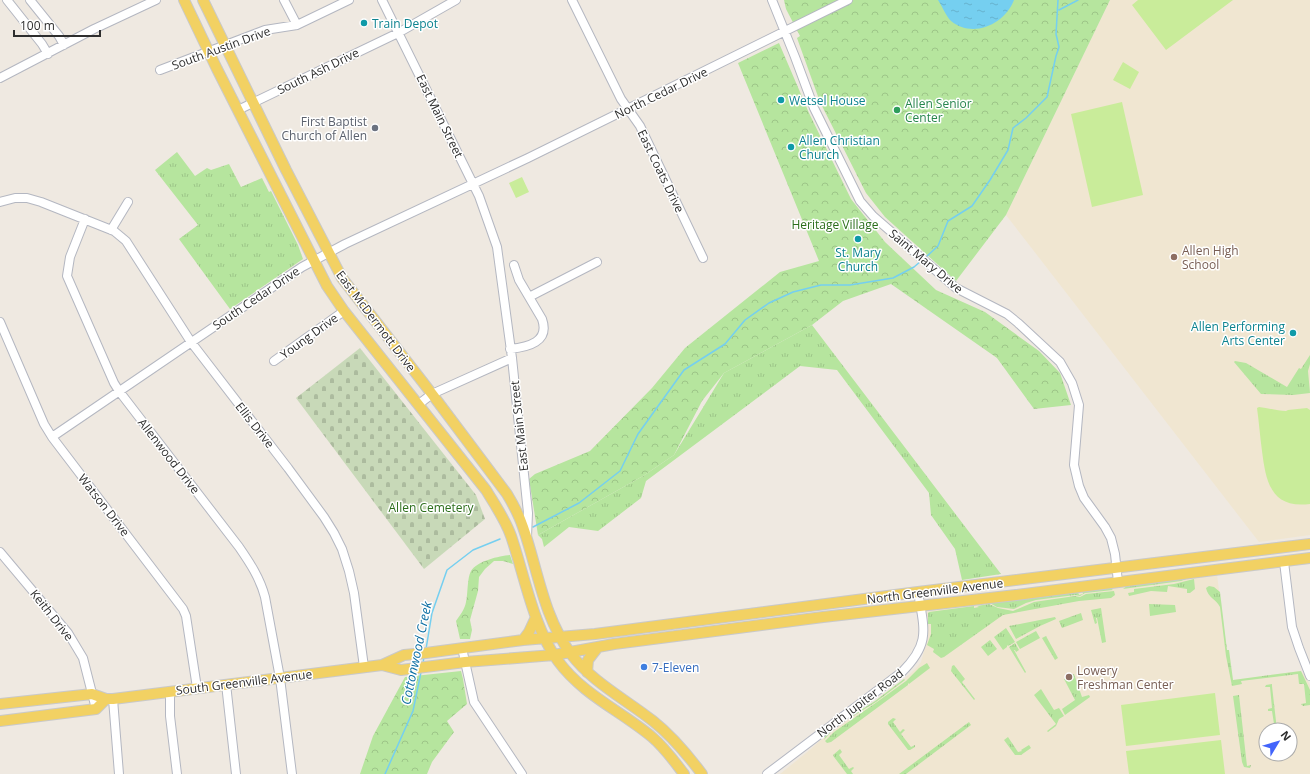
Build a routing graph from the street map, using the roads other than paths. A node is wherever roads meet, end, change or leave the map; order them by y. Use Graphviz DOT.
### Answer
graph roads {
  1 [pos="7,0"];
  2 [pos="30,0"];
  3 [pos="156,0"];
  4 [pos="184,0"];
  5 [pos="203,0"];
  6 [pos="284,0"];
  7 [pos="349,0"];
  8 [pos="382,0"];
  9 [pos="456,0"];
  10 [pos="572,0"];
  11 [pos="772,0"];
  12 [pos="848,0"];
  13 [pos="297,25"];
  14 [pos="785,32"];
  15 [pos="398,33"];
  16 [pos="64,45"];
  17 [pos="225,45"];
  18 [pos="208,51"];
  19 [pos="48,54"];
  20 [pos="160,70"];
  21 [pos="0,78"];
  22 [pos="253,102"];
  23 [pos="628,109"];
  24 [pos="238,110"];
  25 [pos="473,183"];
  26 [pos="0,202"];
  27 [pos="128,202"];
  28 [pos="85,219"];
  29 [pos="111,230"];
  30 [pos="328,253"];
  31 [pos="703,258"];
  32 [pos="314,261"];
  33 [pos="597,262"];
  34 [pos="514,265"];
  35 [pos="529,297"];
  36 [pos="344,311"];
  37 [pos="0,322"];
  38 [pos="191,342"];
  39 [pos="510,349"];
  40 [pos="512,358"];
  41 [pos="274,361"];
  42 [pos="119,391"];
  43 [pos="432,394"];
  44 [pos="419,404"];
  45 [pos="52,438"];
  46 [pos="526,540"];
  47 [pos="1310,544"];
  48 [pos="1283,548"];
  49 [pos="0,552"];
  50 [pos="1310,558"];
  51 [pos="1284,562"];
  52 [pos="1117,568"];
  53 [pos="1118,582"];
  54 [pos="918,592"];
  55 [pos="920,606"];
  56 [pos="536,617"];
  57 [pos="560,637"];
  58 [pos="546,638"];
  59 [pos="523,640"];
  60 [pos="598,647"];
  61 [pos="462,648"];
  62 [pos="569,652"];
  63 [pos="554,655"];
  64 [pos="465,662"];
  65 [pos="382,665"];
  66 [pos="364,667"];
  67 [pos="588,672"];
  68 [pos="1310,676"];
  69 [pos="280,678"];
  70 [pos="226,684"];
  71 [pos="197,688"];
  72 [pos="170,691"];
  73 [pos="92,694"];
  74 [pos="109,699"];
  75 [pos="0,704"];
  76 [pos="96,709"];
  77 [pos="0,721"];
  78 [pos="661,728"];
  79 [pos="653,738"];
  80 [pos="120,774"];
  81 [pos="177,774"];
  82 [pos="236,774"];
  83 [pos="292,774"];
  84 [pos="522,774"];
  85 [pos="684,774"];
  86 [pos="702,774"];
  87 [pos="767,774"];
  1 -- 19 [label="street"];
  2 -- 16 [label="street"];
  3 -- 16 [label="street"];
  4 -- 18 [label="main road, East McDermott Drive"];
  5 -- 17 [label="main road, East McDermott Drive"];
  6 -- 13 [label="street"];
  7 -- 13 [label="street, South Austin Drive"];
  8 -- 15 [label="street, East Main Street"];
  9 -- 15 [label="street, South Ash Drive"];
  10 -- 23 [label="street, East Coats Drive"];
  11 -- 14 [label="street, Saint Mary Drive"];
  12 -- 14 [label="street, North Cedar Drive"];
  13 -- 17 [label="street, South Austin Drive"];
  14 -- 23 [label="street, North Cedar Drive"];
  14 -- 52 [label="street, Saint Mary Drive"];
  15 -- 22 [label="street, South Ash Drive"];
  15 -- 25 [label="street, East Main Street"];
  16 -- 19 [label="street"];
  17 -- 18 [label="street, South Austin Drive"];
  17 -- 22 [label="main road, East McDermott Drive"];
  18 -- 20 [label="street, South Austin Drive"];
  18 -- 24 [label="main road, East McDermott Drive"];
  19 -- 21 [label="street"];
  22 -- 24 [label="street, South Ash Drive"];
  22 -- 30 [label="main road, East McDermott Drive"];
  23 -- 25 [label="street, North Cedar Drive"];
  23 -- 31 [label="street, East Coats Drive"];
  24 -- 32 [label="main road, East McDermott Drive"];
  25 -- 30 [label="street, South Cedar Drive"];
  25 -- 39 [label="street, East Main Street"];
  26 -- 28 [label="street"];
  27 -- 29 [label="street"];
  28 -- 29 [label="street, Ellis Drive"];
  28 -- 42 [label="street, Allenwood Drive"];
  29 -- 38 [label="street, Ellis Drive"];
  30 -- 32 [label="street, South Cedar Drive"];
  30 -- 43 [label="main road, East McDermott Drive"];
  32 -- 36 [label="main road, East McDermott Drive"];
  32 -- 38 [label="street, South Cedar Drive"];
  33 -- 35 [label="street"];
  34 -- 35 [label="street"];
  35 -- 39 [label="street"];
  36 -- 41 [label="street, Young Drive"];
  36 -- 44 [label="main road, East McDermott Drive"];
  37 -- 45 [label="street, Watson Drive"];
  38 -- 42 [label="street, South Cedar Drive"];
  38 -- 66 [label="street, Ellis Drive"];
  39 -- 40 [label="street, East Main Street"];
  40 -- 43 [label="street"];
  40 -- 46 [label="street, East Main Street"];
  42 -- 45 [label="street, South Cedar Drive"];
  42 -- 69 [label="street, Allenwood Drive"];
  43 -- 44 [label="street"];
  43 -- 46 [label="main road, East McDermott Drive"];
  44 -- 56 [label="main road, East McDermott Drive"];
  45 -- 71 [label="street, Watson Drive"];
  46 -- 57 [label="main road, East Main Street"];
  47 -- 48 [label="main road, North Greenville Avenue"];
  48 -- 51 [label="main road"];
  48 -- 52 [label="main road, North Greenville Avenue"];
  49 -- 73 [label="street, Keith Drive"];
  50 -- 51 [label="main road, North Greenville Avenue"];
  51 -- 53 [label="main road, North Greenville Avenue"];
  51 -- 68 [label="street"];
  52 -- 53 [label="street, Saint Mary Drive"];
  52 -- 54 [label="main road, North Greenville Avenue"];
  53 -- 55 [label="main road, North Greenville Avenue"];
  54 -- 55 [label="street, North Jupiter Road"];
  54 -- 57 [label="main road, North Greenville Avenue"];
  55 -- 60 [label="main road, North Greenville Avenue"];
  55 -- 87 [label="street, North Jupiter Road"];
  56 -- 58 [label="main road"];
  56 -- 59 [label="main road"];
  57 -- 58 [label="main road, South Greenville Avenue"];
  57 -- 62 [label="main road, East Main Street"];
  58 -- 59 [label="main road, South Greenville Avenue"];
  58 -- 63 [label="main road"];
  59 -- 61 [label="main road, South Greenville Avenue"];
  60 -- 62 [label="main road, North Greenville Avenue"];
  60 -- 67 [label="main road"];
  61 -- 64 [label="street"];
  61 -- 65 [label="main road, South Greenville Avenue"];
  62 -- 63 [label="main road, South Greenville Avenue"];
  62 -- 67 [label="main road, East Main Street"];
  63 -- 64 [label="main road, South Greenville Avenue"];
  63 -- 79 [label="main road"];
  64 -- 65 [label="main road, South Greenville Avenue"];
  64 -- 84 [label="street"];
  65 -- 66 [label="main road, South Greenville Avenue"];
  66 -- 69 [label="main road, South Greenville Avenue"];
  67 -- 78 [label="main road, East Main Street"];
  69 -- 70 [label="main road, South Greenville Avenue"];
  69 -- 83 [label="street, Allenwood Drive"];
  70 -- 71 [label="main road, South Greenville Avenue"];
  70 -- 82 [label="street"];
  71 -- 72 [label="main road, South Greenville Avenue"];
  72 -- 74 [label="main road, South Greenville Avenue"];
  72 -- 81 [label="street"];
  73 -- 74 [label="main road, South Greenville Avenue"];
  73 -- 75 [label="main road, South Greenville Avenue"];
  73 -- 76 [label="street, Keith Drive"];
  74 -- 76 [label="main road"];
  74 -- 80 [label="street"];
  76 -- 77 [label="main road"];
  78 -- 79 [label="main road"];
  78 -- 86 [label="main road, East Main Street"];
  79 -- 85 [label="main road"];
}
